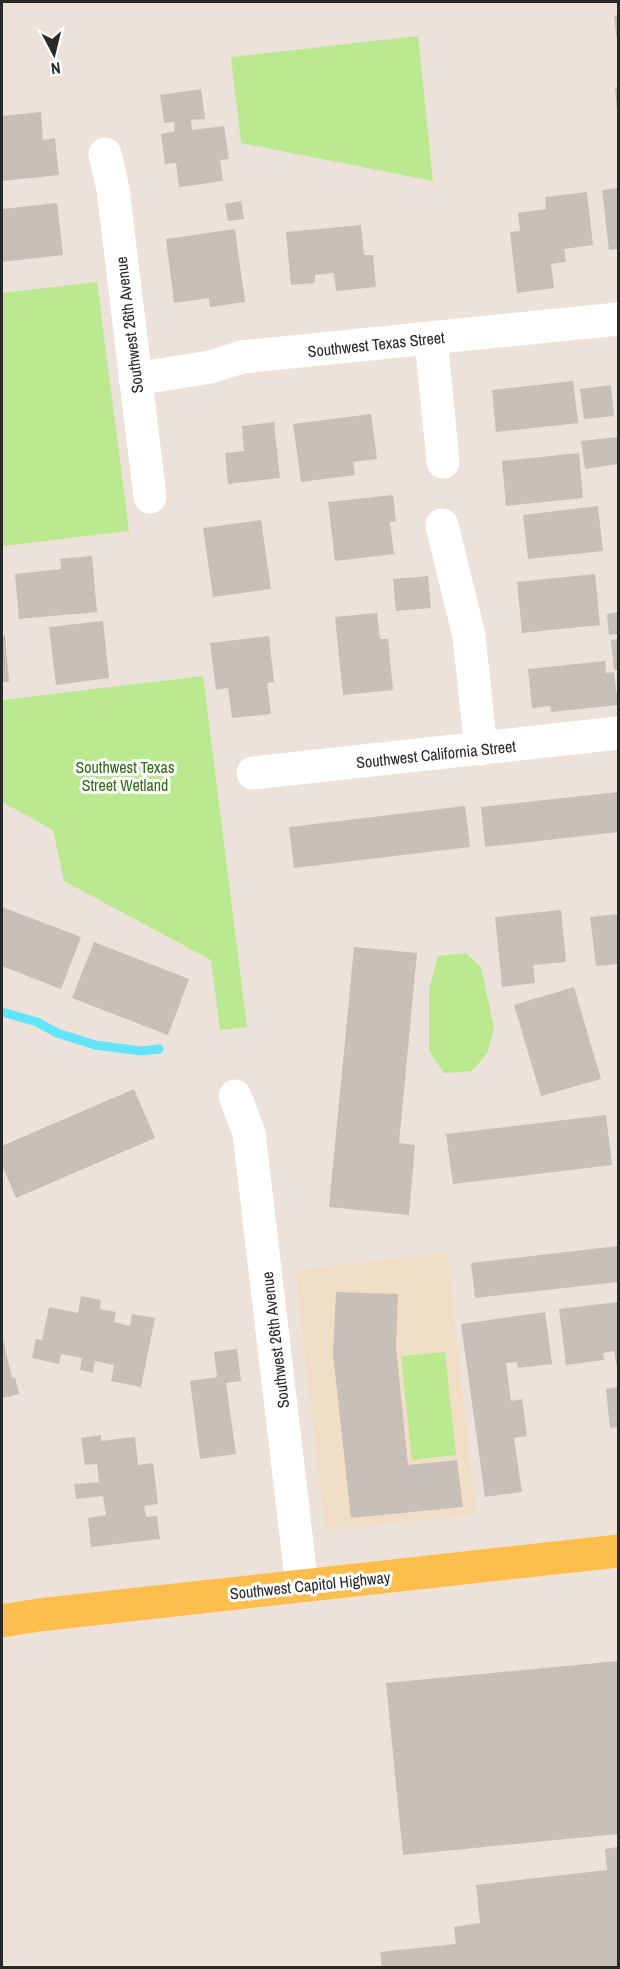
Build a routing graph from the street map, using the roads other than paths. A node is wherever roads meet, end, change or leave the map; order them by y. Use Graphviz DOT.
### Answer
graph roads {
  1 [pos="105,154"];
  2 [pos="618,319"];
  3 [pos="431,339"];
  4 [pos="135,379"];
  5 [pos="443,462"];
  6 [pos="150,496"];
  7 [pos="442,525"];
  8 [pos="618,733"];
  9 [pos="481,749"];
  10 [pos="253,773"];
  11 [pos="235,1096"];
  12 [pos="618,1551"];
  13 [pos="302,1586"];
  14 [pos="2,1620"];
  1 -- 4 [label="street, Southwest 26th Avenue"];
  2 -- 3 [label="street, Southwest Texas Street"];
  3 -- 4 [label="street, Southwest Texas Street"];
  3 -- 5 [label="street"];
  4 -- 6 [label="street, Southwest 26th Avenue"];
  7 -- 9 [label="street"];
  8 -- 9 [label="street, Southwest California Street"];
  9 -- 10 [label="street, Southwest California Street"];
  11 -- 13 [label="street, Southwest 26th Avenue"];
  12 -- 13 [label="main road, Southwest Capitol Highway"];
  13 -- 14 [label="main road, Southwest Capitol Highway"];
}
